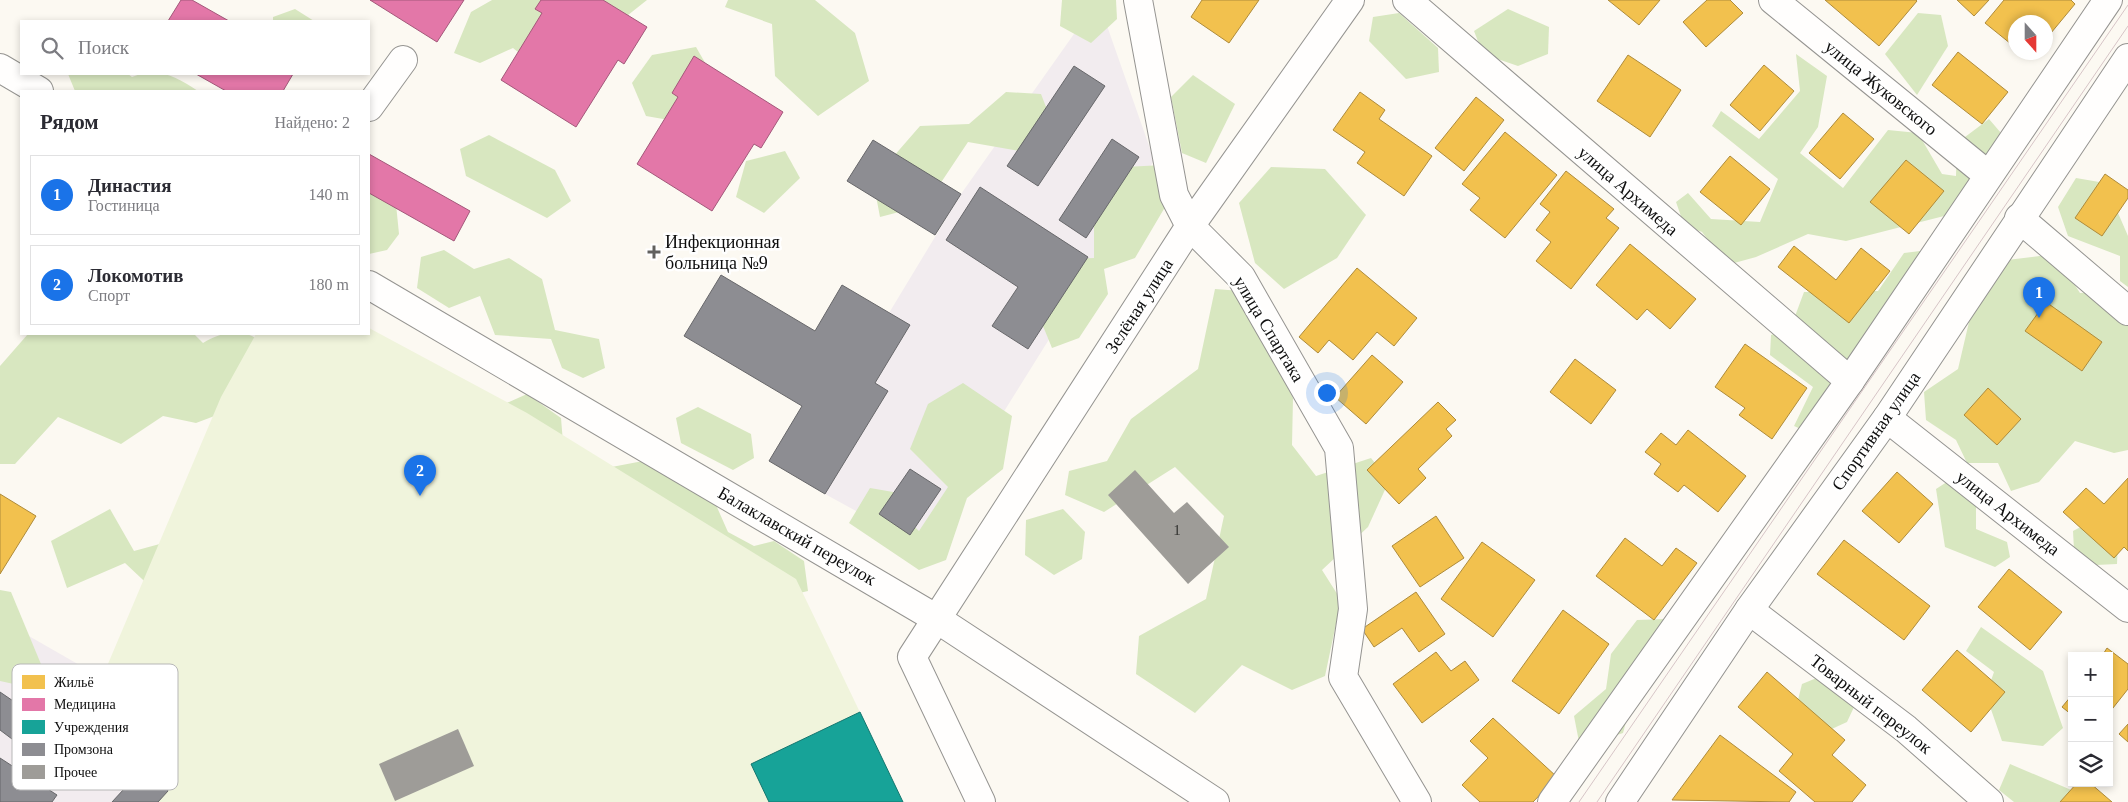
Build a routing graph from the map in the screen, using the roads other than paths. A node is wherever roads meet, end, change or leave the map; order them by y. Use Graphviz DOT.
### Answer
graph roads {
  1 [pos="1138,0"];
  2 [pos="1350,0"];
  3 [pos="1406,0"];
  4 [pos="1774,0"];
  5 [pos="2108,0"];
  6 [pos="2128,58"];
  7 [pos="403,60"];
  8 [pos="0,68"];
  9 [pos="37,90"];
  10 [pos="370,107"];
  11 [pos="1988,175"];
  12 [pos="2019,218"];
  13 [pos="1190,226"];
  14 [pos="370,286"];
  15 [pos="2128,311"];
  16 [pos="1850,381"];
  17 [pos="1887,418"];
  18 [pos="2128,608"];
  19 [pos="1749,610"];
  20 [pos="938,619"];
  21 [pos="981,802"];
  22 [pos="1215,802"];
  23 [pos="1417,802"];
  24 [pos="1552,802"];
  25 [pos="1620,802"];
  26 [pos="1989,802"];
  1 -- 13 [label="street, улица Спартака"];
  2 -- 13 [label="street, Зелёная улица"];
  3 -- 16 [label="street, улица Архимеда"];
  4 -- 11 [label="street, улица Жуковского"];
  5 -- 11 [label="street"];
  6 -- 12 [label="street, Спортивная улица"];
  7 -- 10 [label="street"];
  8 -- 9 [label="street"];
  11 -- 16 [label="street"];
  12 -- 15 [label="street"];
  12 -- 17 [label="street, Спортивная улица"];
  13 -- 20 [label="street, Зелёная улица"];
  13 -- 23 [label="street, улица Спартака"];
  14 -- 20 [label="street, Балаклавский переулок"];
  16 -- 24 [label="street"];
  17 -- 18 [label="street, улица Архимеда"];
  17 -- 19 [label="street, Спортивная улица"];
  19 -- 25 [label="street, Спортивная улица"];
  19 -- 26 [label="street, Товарный переулок"];
  20 -- 21 [label="street, Зелёная улица"];
  20 -- 22 [label="street, Балаклавский переулок"];
}
